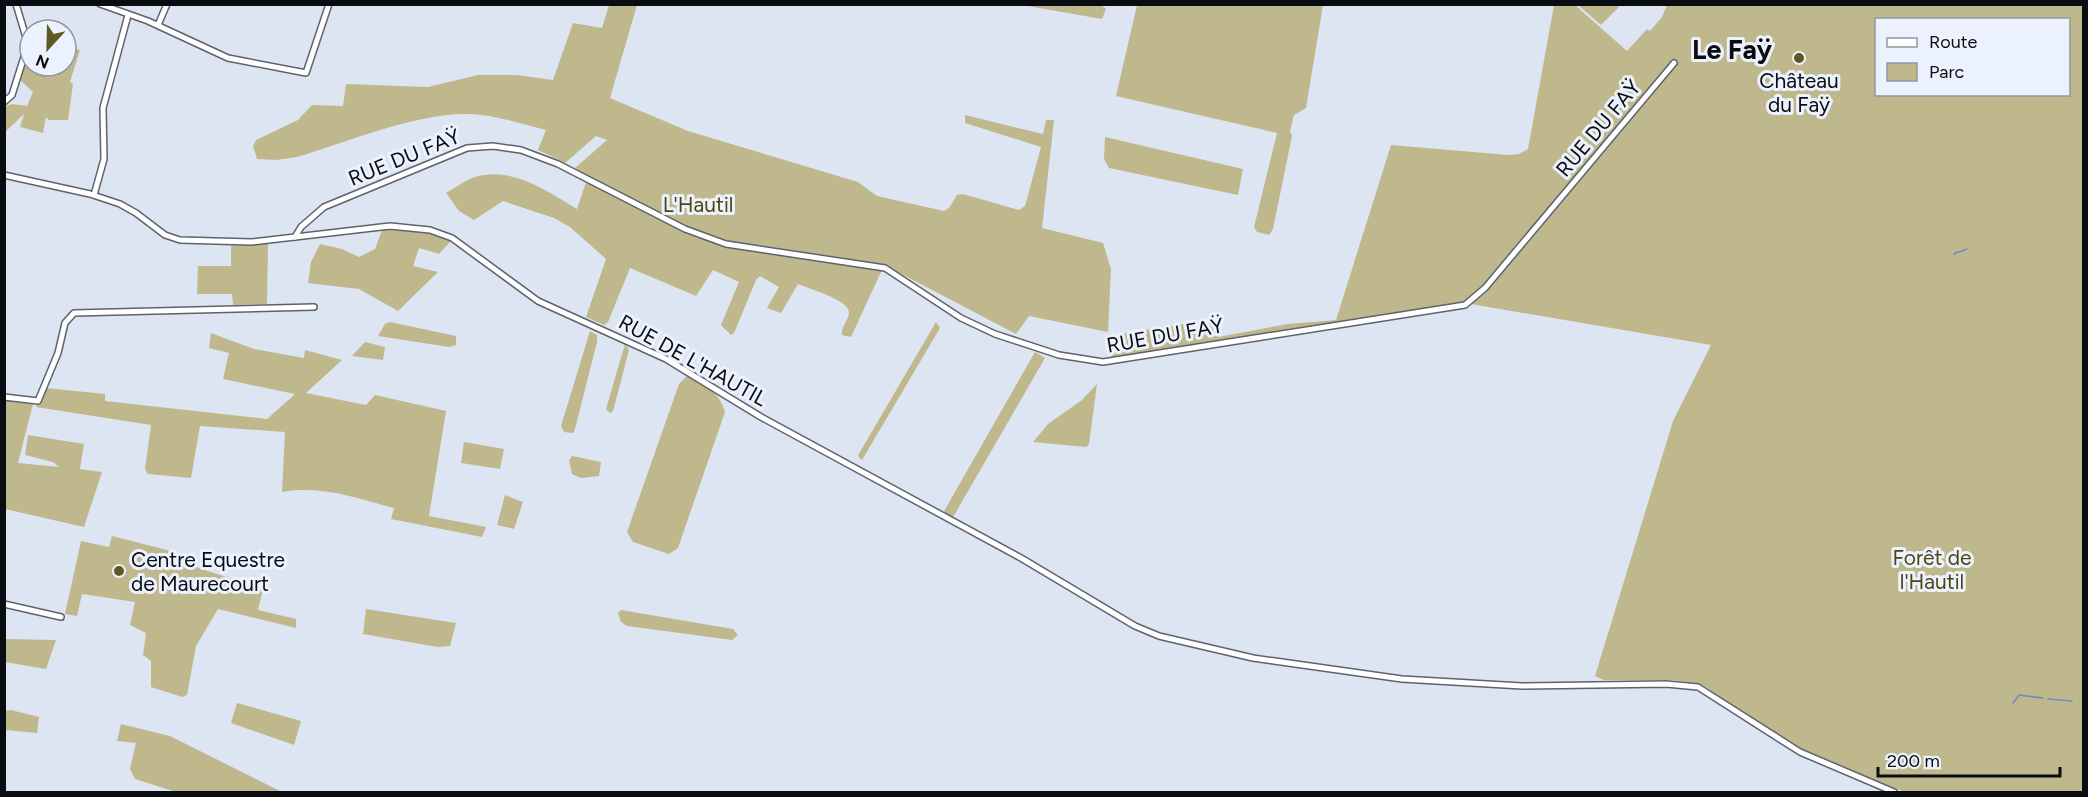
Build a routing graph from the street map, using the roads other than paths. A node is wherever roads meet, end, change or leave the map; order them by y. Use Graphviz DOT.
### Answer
graph roads {
  1 [pos="16,4"];
  2 [pos="100,4"];
  3 [pos="167,4"];
  4 [pos="329,4"];
  5 [pos="129,15"];
  6 [pos="158,25"];
  7 [pos="1674,63"];
  8 [pos="4,102"];
  9 [pos="4,175"];
  10 [pos="94,195"];
  11 [pos="295,237"];
  12 [pos="314,307"];
  13 [pos="4,397"];
  14 [pos="4,604"];
  15 [pos="61,616"];
  16 [pos="1894,792"];
  1 -- 8 [label="street"];
  2 -- 5 [label="street"];
  3 -- 6 [label="street"];
  4 -- 6 [label="street"];
  5 -- 6 [label="street"];
  5 -- 10 [label="street"];
  7 -- 11 [label="street, RUE DU FAŸ"];
  9 -- 10 [label="street, RUE DE L'HAUTIL"];
  10 -- 11 [label="street, RUE DE L'HAUTIL"];
  11 -- 16 [label="street, RUE DE L'HAUTIL"];
  12 -- 13 [label="street"];
  14 -- 15 [label="street"];
}
